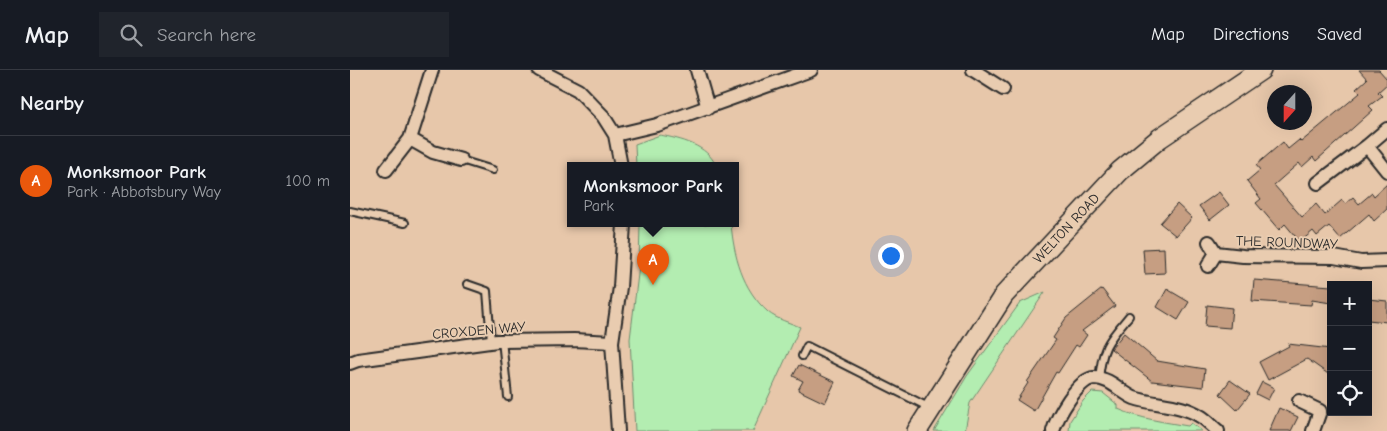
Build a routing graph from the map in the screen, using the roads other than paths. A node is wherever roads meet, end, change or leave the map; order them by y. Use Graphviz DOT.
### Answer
graph roads {
  1 [pos="432,70"];
  2 [pos="540,70"];
  3 [pos="697,70"];
  4 [pos="811,70"];
  5 [pos="974,70"];
  6 [pos="1261,70"];
  7 [pos="1003,89"];
  8 [pos="708,108"];
  9 [pos="1387,130"];
  10 [pos="615,135"];
  11 [pos="410,139"];
  12 [pos="1367,146"];
  13 [pos="461,160"];
  14 [pos="620,162"];
  15 [pos="386,170"];
  16 [pos="493,170"];
  17 [pos="1387,171"];
  18 [pos="1318,183"];
  19 [pos="350,211"];
  20 [pos="406,223"];
  21 [pos="624,227"];
  22 [pos="1208,242"];
  23 [pos="1216,253"];
  24 [pos="1387,261"];
  25 [pos="1208,266"];
  26 [pos="467,284"];
  27 [pos="1129,316"];
  28 [pos="496,341"];
  29 [pos="612,342"];
  30 [pos="802,356"];
  31 [pos="350,363"];
  32 [pos="1100,380"];
  33 [pos="508,397"];
  34 [pos="1300,401"];
  35 [pos="932,408"];
  36 [pos="618,431"];
  37 [pos="917,431"];
  38 [pos="1054,431"];
  39 [pos="1218,431"];
  40 [pos="1313,431"];
  1 -- 11 [label="street"];
  2 -- 10 [label="street"];
  3 -- 8 [label="street"];
  4 -- 8 [label="street"];
  5 -- 7 [label="street"];
  6 -- 35 [label="street, WELTON ROAD"];
  8 -- 10 [label="street"];
  9 -- 12 [label="street"];
  10 -- 14 [label="street"];
  11 -- 13 [label="street"];
  11 -- 15 [label="street"];
  12 -- 17 [label="street"];
  12 -- 18 [label="street"];
  13 -- 16 [label="lane"];
  19 -- 20 [label="lane"];
  21 -- 29 [label="street"];
  22 -- 23 [label="street, THE ROUNDWAY"];
  23 -- 24 [label="street, THE ROUNDWAY"];
  23 -- 25 [label="street, THE ROUNDWAY"];
  26 -- 28 [label="lane"];
  27 -- 32 [label="lane"];
  28 -- 29 [label="street, CROXDEN WAY"];
  28 -- 31 [label="street, CROXDEN WAY"];
  28 -- 33 [label="lane"];
  29 -- 36 [label="street"];
  30 -- 35 [label="lane"];
  32 -- 38 [label="street"];
  32 -- 39 [label="street"];
  34 -- 40 [label="street"];
  35 -- 37 [label="street, WELTON ROAD"];
}
